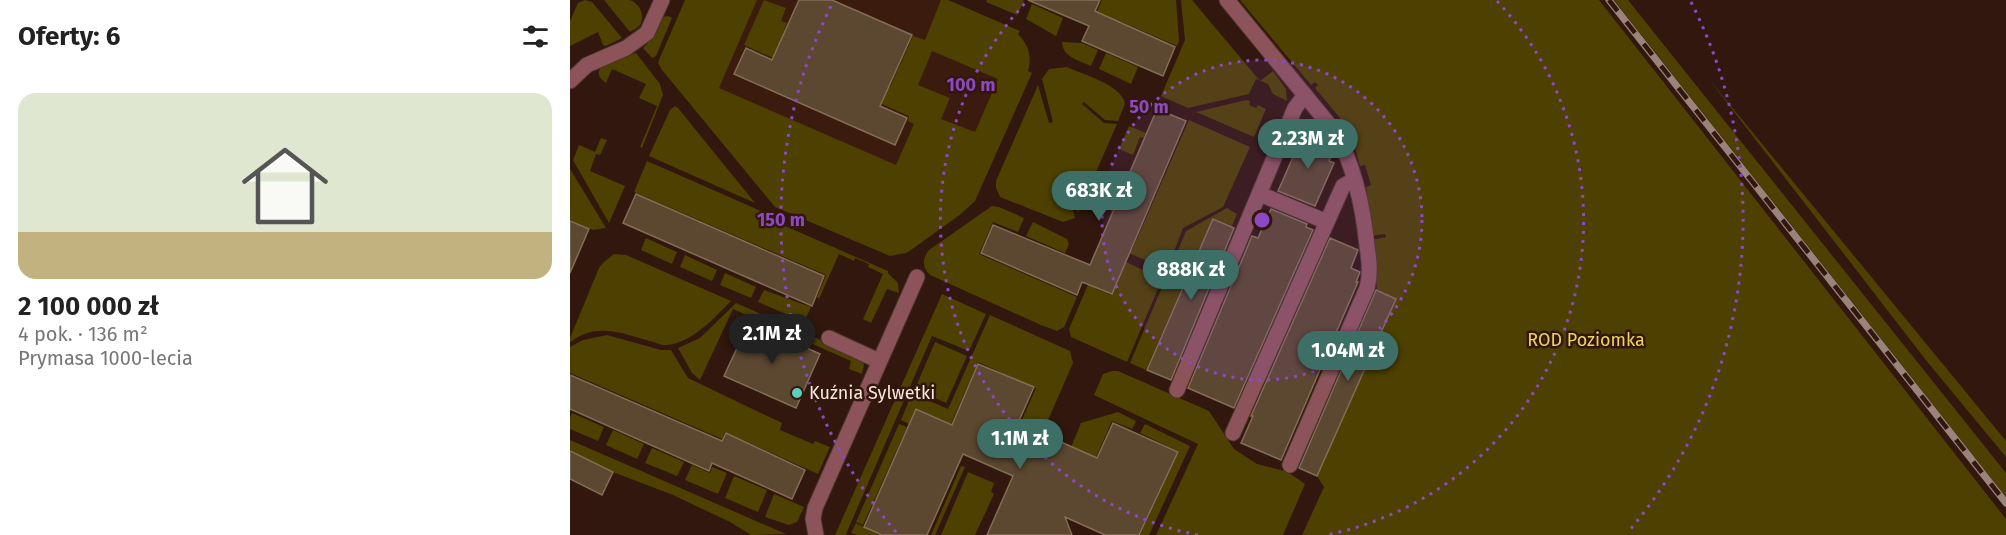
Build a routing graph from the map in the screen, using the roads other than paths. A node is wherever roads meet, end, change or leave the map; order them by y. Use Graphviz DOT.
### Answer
graph roads {
  1 [pos="662,0"];
  2 [pos="1227,0"];
  3 [pos="570,81"];
  4 [pos="1305,95"];
  5 [pos="1354,180"];
  6 [pos="1260,194"];
  7 [pos="1327,222"];
  8 [pos="917,277"];
  9 [pos="829,338"];
  10 [pos="879,361"];
  11 [pos="1177,390"];
  12 [pos="1233,433"];
  13 [pos="1290,465"];
  14 [pos="816,535"];
  1 -- 3 [label="street"];
  2 -- 4 [label="street"];
  4 -- 5 [label="street"];
  4 -- 6 [label="street"];
  5 -- 7 [label="street"];
  5 -- 13 [label="street"];
  6 -- 7 [label="street"];
  6 -- 11 [label="street"];
  7 -- 12 [label="street"];
  8 -- 10 [label="street"];
  9 -- 10 [label="street"];
  10 -- 14 [label="street"];
}
